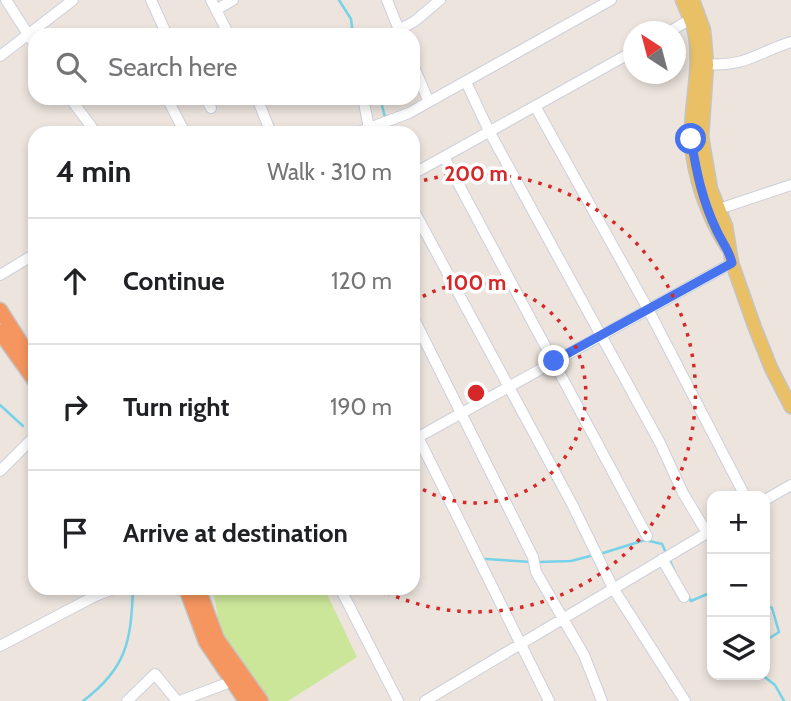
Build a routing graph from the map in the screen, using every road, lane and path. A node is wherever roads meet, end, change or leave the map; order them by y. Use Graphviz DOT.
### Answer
graph roads {
  1 [pos="6,0"];
  2 [pos="73,0"];
  3 [pos="151,0"];
  4 [pos="211,0"];
  5 [pos="233,0"];
  6 [pos="387,0"];
  7 [pos="440,0"];
  8 [pos="583,0"];
  9 [pos="611,0"];
  10 [pos="682,0"];
  11 [pos="693,0"];
  12 [pos="216,10"];
  13 [pos="590,11"];
  14 [pos="694,18"];
  15 [pos="686,22"];
  16 [pos="36,28"];
  17 [pos="164,28"];
  18 [pos="225,28"];
  19 [pos="398,28"];
  20 [pos="406,28"];
  21 [pos="28,34"];
  22 [pos="791,43"];
  23 [pos="0,56"];
  24 [pos="623,57"];
  25 [pos="706,64"];
  26 [pos="420,81"];
  27 [pos="466,82"];
  28 [pos="429,102"];
  29 [pos="75,105"];
  30 [pos="171,105"];
  31 [pos="260,105"];
  32 [pos="364,105"];
  33 [pos="535,106"];
  34 [pos="91,126"];
  35 [pos="181,126"];
  36 [pos="268,126"];
  37 [pos="369,126"];
  38 [pos="374,126"];
  39 [pos="489,131"];
  40 [pos="443,156"];
  41 [pos="420,170"];
  42 [pos="791,185"];
  43 [pos="719,209"];
  44 [pos="420,222"];
  45 [pos="730,256"];
  46 [pos="28,258"];
  47 [pos="0,275"];
  48 [pos="648,309"];
  49 [pos="0,310"];
  50 [pos="420,331"];
  51 [pos="0,332"];
  52 [pos="601,335"];
  53 [pos="28,354"];
  54 [pos="554,361"];
  55 [pos="28,371"];
  56 [pos="509,386"];
  57 [pos="789,401"];
  58 [pos="461,413"];
  59 [pos="420,432"];
  60 [pos="28,443"];
  61 [pos="420,447"];
  62 [pos="0,471"];
  63 [pos="791,485"];
  64 [pos="743,491"];
  65 [pos="770,497"];
  66 [pos="707,528"];
  67 [pos="707,534"];
  68 [pos="647,536"];
  69 [pos="666,556"];
  70 [pos="613,588"];
  71 [pos="98,595"];
  72 [pos="189,595"];
  73 [pos="201,595"];
  74 [pos="344,595"];
  75 [pos="684,597"];
  76 [pos="562,620"];
  77 [pos="521,644"];
  78 [pos="0,646"];
  79 [pos="233,681"];
  80 [pos="128,701"];
  81 [pos="179,701"];
  82 [pos="247,701"];
  83 [pos="261,701"];
  84 [pos="398,701"];
  85 [pos="425,701"];
  86 [pos="549,701"];
  87 [pos="602,701"];
  88 [pos="685,701"];
  1 -- 21 [label="street"];
  2 -- 16 [label="street"];
  3 -- 17 [label="street"];
  4 -- 12 [label="street"];
  5 -- 12 [label="street"];
  6 -- 19 [label="street"];
  7 -- 20 [label="street"];
  8 -- 13 [label="street"];
  9 -- 13 [label="street"];
  10 -- 14 [label="main road"];
  11 -- 14 [label="main road"];
  12 -- 18 [label="street"];
  13 -- 27 [label="street"];
  14 -- 15 [label="street"];
  14 -- 25 [label="main road"];
  14 -- 45 [label="main road"];
  21 -- 23 [label="street"];
  22 -- 25 [label="street"];
  24 -- 33 [label="street"];
  25 -- 43 [label="main road"];
  26 -- 28 [label="street"];
  27 -- 28 [label="street"];
  27 -- 39 [label="street"];
  28 -- 38 [label="street"];
  29 -- 34 [label="street"];
  30 -- 35 [label="street"];
  31 -- 36 [label="street"];
  32 -- 37 [label="street"];
  33 -- 39 [label="street"];
  33 -- 48 [label="street"];
  39 -- 40 [label="street"];
  39 -- 52 [label="street"];
  40 -- 41 [label="street"];
  40 -- 54 [label="street"];
  42 -- 43 [label="street"];
  43 -- 45 [label="main road"];
  44 -- 56 [label="street"];
  45 -- 48 [label="street"];
  45 -- 57 [label="main road"];
  46 -- 47 [label="street"];
  48 -- 52 [label="street"];
  48 -- 64 [label="street"];
  49 -- 53 [label="highway"];
  50 -- 58 [label="street"];
  51 -- 55 [label="highway"];
  52 -- 54 [label="street"];
  52 -- 66 [label="street"];
  54 -- 56 [label="street"];
  54 -- 68 [label="street"];
  56 -- 58 [label="street"];
  56 -- 70 [label="street"];
  58 -- 59 [label="street"];
  58 -- 76 [label="street"];
  60 -- 62 [label="street"];
  61 -- 77 [label="street"];
  63 -- 65 [label="street"];
  67 -- 69 [label="street"];
  69 -- 70 [label="street"];
  69 -- 75 [label="street"];
  70 -- 76 [label="street"];
  70 -- 88 [label="street"];
  71 -- 78 [label="street"];
  72 -- 79 [label="highway"];
  73 -- 83 [label="highway"];
  74 -- 84 [label="street"];
  76 -- 77 [label="street"];
  76 -- 87 [label="street"];
  77 -- 85 [label="street"];
  77 -- 86 [label="street"];
  79 -- 81 [label="street"];
  79 -- 82 [label="highway"];
  80 -- 81 [label="street"];
}
